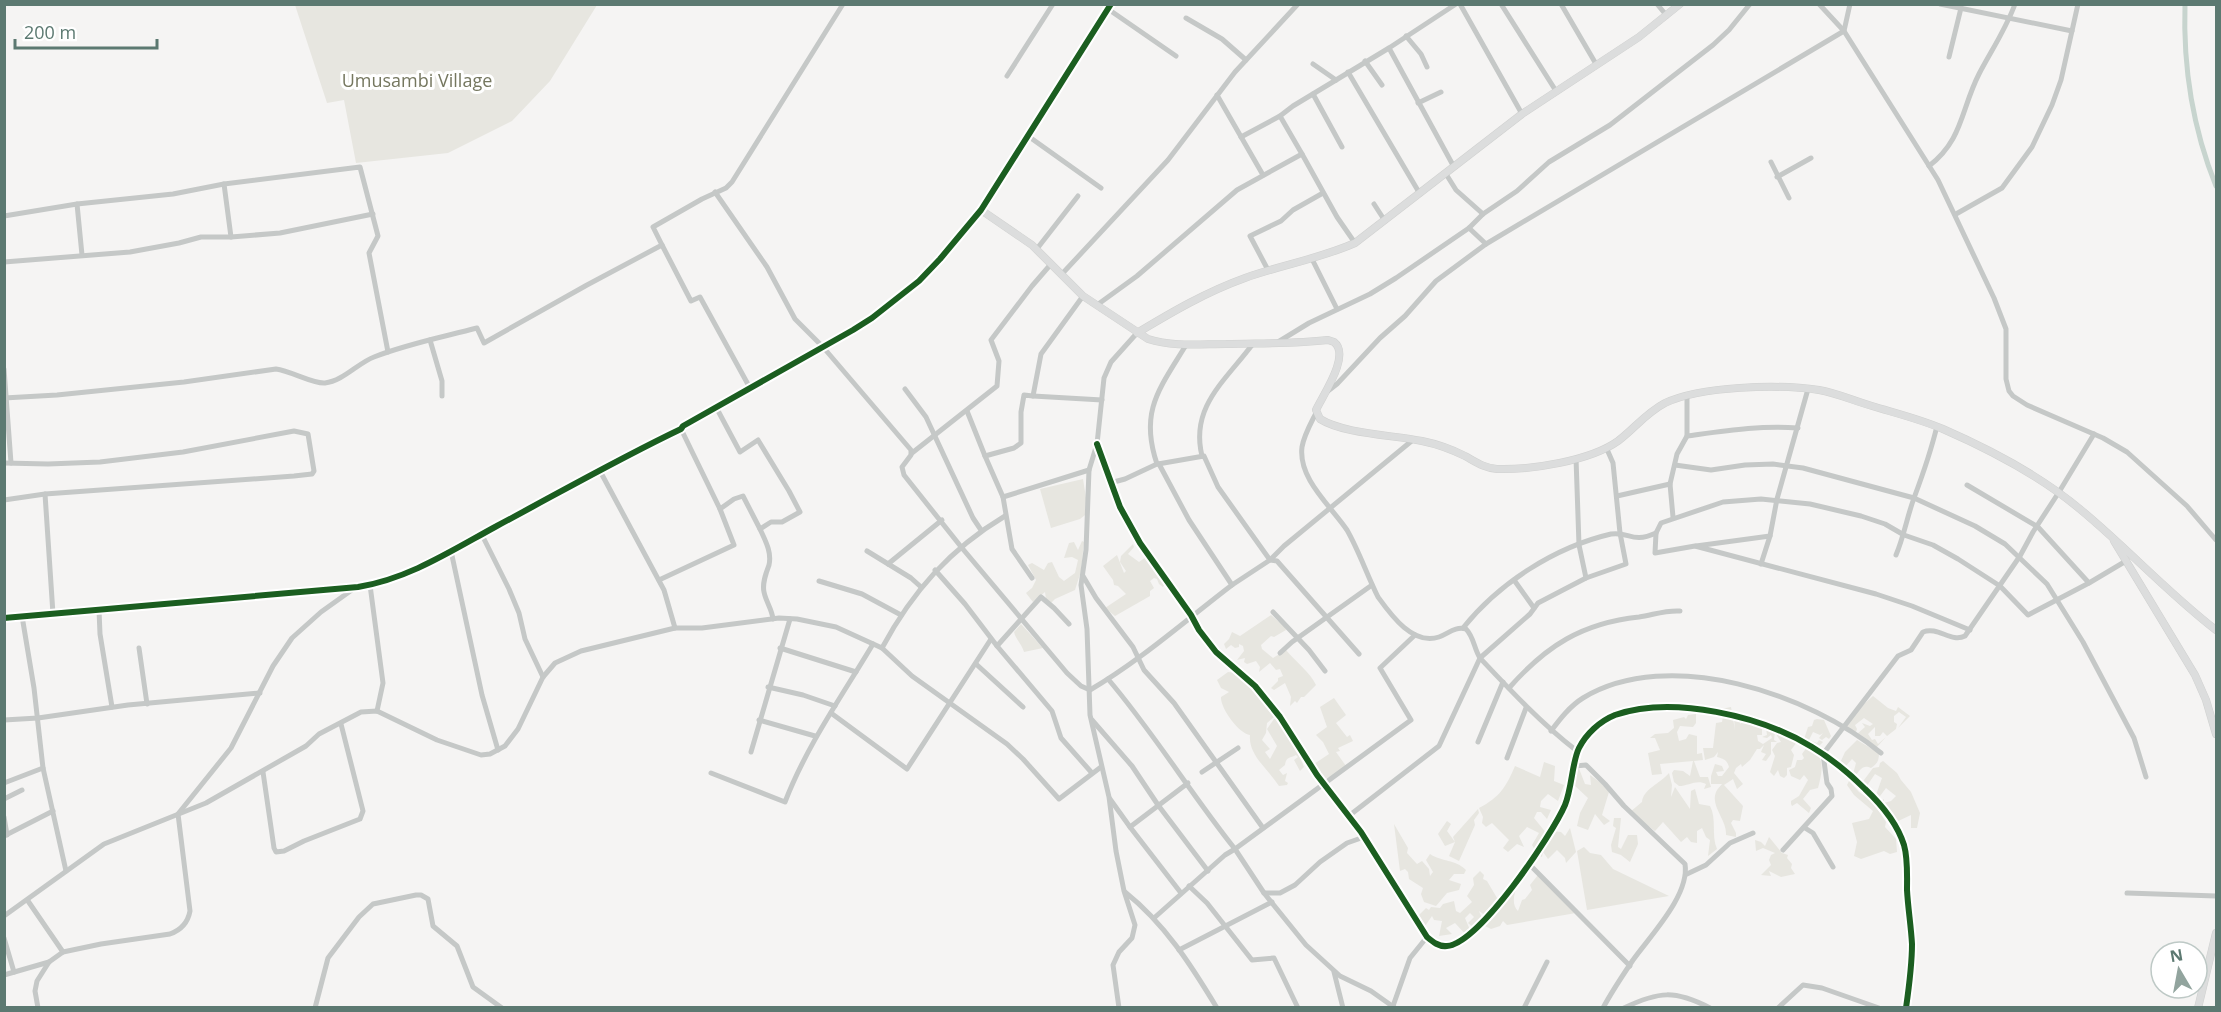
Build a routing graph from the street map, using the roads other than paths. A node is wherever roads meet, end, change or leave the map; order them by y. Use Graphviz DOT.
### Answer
graph roads {
  1 [pos="843,4"];
  2 [pos="1053,4"];
  3 [pos="1298,4"];
  4 [pos="1458,4"];
  5 [pos="1501,4"];
  6 [pos="1561,4"];
  7 [pos="1657,4"];
  8 [pos="1680,4"];
  9 [pos="1750,4"];
  10 [pos="1819,4"];
  11 [pos="1850,4"];
  12 [pos="1940,4"];
  13 [pos="2015,4"];
  14 [pos="2078,4"];
  15 [pos="1954,6"];
  16 [pos="1110,7"];
  17 [pos="1961,8"];
  18 [pos="1667,16"];
  19 [pos="1186,18"];
  20 [pos="2009,19"];
  21 [pos="1844,31"];
  22 [pos="2072,31"];
  23 [pos="1406,36"];
  24 [pos="1389,48"];
  25 [pos="1176,56"];
  26 [pos="1949,57"];
  27 [pos="1245,60"];
  28 [pos="1365,61"];
  29 [pos="1313,64"];
  30 [pos="1596,64"];
  31 [pos="1428,67"];
  32 [pos="1348,72"];
  33 [pos="1007,76"];
  34 [pos="1336,80"];
  35 [pos="1382,85"];
  36 [pos="1441,92"];
  37 [pos="1556,92"];
  38 [pos="1313,94"];
  39 [pos="1217,95"];
  40 [pos="1418,103"];
  41 [pos="1522,114"];
  42 [pos="1280,116"];
  43 [pos="1028,136"];
  44 [pos="1241,137"];
  45 [pos="1342,147"];
  46 [pos="1302,154"];
  47 [pos="1811,158"];
  48 [pos="1771,162"];
  49 [pos="1454,166"];
  50 [pos="1929,166"];
  51 [pos="1446,174"];
  52 [pos="1263,175"];
  53 [pos="1777,177"];
  54 [pos="224,183"];
  55 [pos="1101,188"];
  56 [pos="715,192"];
  57 [pos="1323,193"];
  58 [pos="1420,194"];
  59 [pos="1078,196"];
  60 [pos="1789,198"];
  61 [pos="77,204"];
  62 [pos="1374,204"];
  63 [pos="981,210"];
  64 [pos="373,214"];
  65 [pos="1483,214"];
  66 [pos="1956,214"];
  67 [pos="4,216"];
  68 [pos="1384,222"];
  69 [pos="1469,228"];
  70 [pos="231,237"];
  71 [pos="1355,243"];
  72 [pos="1486,244"];
  73 [pos="663,245"];
  74 [pos="1036,250"];
  75 [pos="82,255"];
  76 [pos="1312,259"];
  77 [pos="4,262"];
  78 [pos="1051,264"];
  79 [pos="1268,270"];
  80 [pos="1061,275"];
  81 [pos="1083,296"];
  82 [pos="1096,305"];
  83 [pos="1337,309"];
  84 [pos="1137,333"];
  85 [pos="430,340"];
  86 [pos="1186,345"];
  87 [pos="1252,345"];
  88 [pos="1275,345"];
  89 [pos="823,347"];
  90 [pos="388,352"];
  91 [pos="4,369"];
  92 [pos="750,388"];
  93 [pos="905,389"];
  94 [pos="1808,389"];
  95 [pos="1326,392"];
  96 [pos="442,396"];
  97 [pos="1033,396"];
  98 [pos="1687,396"];
  99 [pos="6,398"];
  100 [pos="1102,400"];
  101 [pos="716,407"];
  102 [pos="967,411"];
  103 [pos="1316,412"];
  104 [pos="1937,426"];
  105 [pos="681,429"];
  106 [pos="1798,429"];
  107 [pos="2094,434"];
  108 [pos="934,436"];
  109 [pos="1687,436"];
  110 [pos="1414,439"];
  111 [pos="1097,444"];
  112 [pos="1606,447"];
  113 [pos="912,453"];
  114 [pos="985,456"];
  115 [pos="1202,456"];
  116 [pos="1576,458"];
  117 [pos="8,463"];
  118 [pos="1158,464"];
  119 [pos="1675,465"];
  120 [pos="1787,467"];
  121 [pos="1089,470"];
  122 [pos="600,471"];
  123 [pos="1110,483"];
  124 [pos="1670,484"];
  125 [pos="1967,485"];
  126 [pos="2059,492"];
  127 [pos="45,494"];
  128 [pos="1617,496"];
  129 [pos="1003,497"];
  130 [pos="1914,498"];
  131 [pos="1777,499"];
  132 [pos="4,500"];
  133 [pos="1329,508"];
  134 [pos="720,509"];
  135 [pos="1005,516"];
  136 [pos="1673,517"];
  137 [pos="942,520"];
  138 [pos="2038,527"];
  139 [pos="760,529"];
  140 [pos="981,530"];
  141 [pos="1620,533"];
  142 [pos="1656,533"];
  143 [pos="482,535"];
  144 [pos="1904,535"];
  145 [pos="1770,536"];
  146 [pos="2113,538"];
  147 [pos="2217,540"];
  148 [pos="1580,544"];
  149 [pos="1695,546"];
  150 [pos="962,548"];
  151 [pos="452,551"];
  152 [pos="867,552"];
  153 [pos="1896,555"];
  154 [pos="2020,556"];
  155 [pos="1270,560"];
  156 [pos="2126,561"];
  157 [pos="888,564"];
  158 [pos="1761,564"];
  159 [pos="935,570"];
  160 [pos="1082,575"];
  161 [pos="1032,578"];
  162 [pos="1586,578"];
  163 [pos="659,580"];
  164 [pos="1514,580"];
  165 [pos="819,581"];
  166 [pos="2090,583"];
  167 [pos="370,585"];
  168 [pos="1232,585"];
  169 [pos="1372,585"];
  170 [pos="358,586"];
  171 [pos="921,586"];
  172 [pos="2000,586"];
  173 [pos="2057,601"];
  174 [pos="1534,608"];
  175 [pos="99,610"];
  176 [pos="1273,612"];
  177 [pos="1680,612"];
  178 [pos="53,614"];
  179 [pos="901,615"];
  180 [pos="1191,615"];
  181 [pos="22,616"];
  182 [pos="4,618"];
  183 [pos="1327,618"];
  184 [pos="772,619"];
  185 [pos="789,619"];
  186 [pos="1021,619"];
  187 [pos="1069,624"];
  188 [pos="675,628"];
  189 [pos="1463,628"];
  190 [pos="1970,630"];
  191 [pos="2217,630"];
  192 [pos="1415,635"];
  193 [pos="1298,638"];
  194 [pos="991,639"];
  195 [pos="873,644"];
  196 [pos="997,646"];
  197 [pos="139,648"];
  198 [pos="780,648"];
  199 [pos="882,648"];
  200 [pos="1280,653"];
  201 [pos="1359,654"];
  202 [pos="1138,657"];
  203 [pos="1480,658"];
  204 [pos="976,664"];
  205 [pos="1325,671"];
  206 [pos="856,672"];
  207 [pos="543,676"];
  208 [pos="1108,680"];
  209 [pos="1503,682"];
  210 [pos="768,687"];
  211 [pos="1509,688"];
  212 [pos="1090,690"];
  213 [pos="260,693"];
  214 [pos="147,704"];
  215 [pos="949,704"];
  216 [pos="835,706"];
  217 [pos="112,707"];
  218 [pos="1023,707"];
  219 [pos="1526,708"];
  220 [pos="377,711"];
  221 [pos="831,713"];
  222 [pos="38,718"];
  223 [pos="1091,719"];
  224 [pos="4,720"];
  225 [pos="759,720"];
  226 [pos="341,724"];
  227 [pos="1845,728"];
  228 [pos="1551,731"];
  229 [pos="2217,734"];
  230 [pos="815,736"];
  231 [pos="1478,742"];
  232 [pos="1238,748"];
  233 [pos="498,750"];
  234 [pos="1577,751"];
  235 [pos="751,752"];
  236 [pos="1881,753"];
  237 [pos="1823,754"];
  238 [pos="1507,758"];
  239 [pos="1215,762"];
  240 [pos="1575,766"];
  241 [pos="1101,767"];
  242 [pos="43,768"];
  243 [pos="263,772"];
  244 [pos="1202,772"];
  245 [pos="711,773"];
  246 [pos="1092,773"];
  247 [pos="2146,777"];
  248 [pos="1324,782"];
  249 [pos="4,783"];
  250 [pos="1188,783"];
  251 [pos="22,790"];
  252 [pos="1109,797"];
  253 [pos="4,799"];
  254 [pos="1158,805"];
  255 [pos="53,811"];
  256 [pos="178,814"];
  257 [pos="1350,815"];
  258 [pos="4,817"];
  259 [pos="1130,827"];
  260 [pos="1263,828"];
  261 [pos="1805,828"];
  262 [pos="1753,833"];
  263 [pos="6,835"];
  264 [pos="1364,837"];
  265 [pos="1235,849"];
  266 [pos="1783,850"];
  267 [pos="1529,864"];
  268 [pos="1833,867"];
  269 [pos="66,871"];
  270 [pos="1208,871"];
  271 [pos="1687,874"];
  272 [pos="1190,886"];
  273 [pos="1124,891"];
  274 [pos="1181,893"];
  275 [pos="1264,893"];
  276 [pos="2127,893"];
  277 [pos="2217,896"];
  278 [pos="28,901"];
  279 [pos="1272,902"];
  280 [pos="4,916"];
  281 [pos="1154,918"];
  282 [pos="1226,926"];
  283 [pos="2217,933"];
  284 [pos="1427,937"];
  285 [pos="4,938"];
  286 [pos="1179,950"];
  287 [pos="63,952"];
  288 [pos="49,962"];
  289 [pos="1547,962"];
  290 [pos="1630,966"];
  291 [pos="1334,970"];
  292 [pos="14,972"];
  293 [pos="4,975"];
  294 [pos="1394,1007"];
  295 [pos="38,1008"];
  296 [pos="315,1008"];
  297 [pos="502,1008"];
  298 [pos="1119,1008"];
  299 [pos="1217,1008"];
  300 [pos="1298,1008"];
  301 [pos="1343,1008"];
  302 [pos="1524,1008"];
  303 [pos="1603,1008"];
  304 [pos="1624,1008"];
  305 [pos="1710,1008"];
  306 [pos="1778,1008"];
  307 [pos="1879,1008"];
  308 [pos="1906,1008"];
  309 [pos="2198,1008"];
  1 -- 56 [label="street"];
  2 -- 33 [label="street"];
  3 -- 27 [label="street"];
  4 -- 23 [label="street"];
  4 -- 41 [label="street"];
  5 -- 37 [label="street"];
  6 -- 30 [label="street"];
  7 -- 18 [label="street"];
  8 -- 18 [label="main road"];
  9 -- 65 [label="street"];
  10 -- 21 [label="street"];
  11 -- 21 [label="street"];
  12 -- 15 [label="street"];
  13 -- 20 [label="street"];
  14 -- 22 [label="street"];
  15 -- 17 [label="street"];
  16 -- 25 [label="street"];
  16 -- 43 [label="street"];
  17 -- 20 [label="street"];
  17 -- 26 [label="street"];
  18 -- 30 [label="main road"];
  19 -- 27 [label="street"];
  20 -- 22 [label="street"];
  20 -- 50 [label="street"];
  21 -- 50 [label="street"];
  21 -- 72 [label="street"];
  22 -- 66 [label="street"];
  23 -- 24 [label="street"];
  23 -- 31 [label="street"];
  24 -- 28 [label="street"];
  24 -- 40 [label="street"];
  27 -- 39 [label="street"];
  28 -- 32 [label="street"];
  28 -- 35 [label="street"];
  29 -- 34 [label="street"];
  30 -- 37 [label="main road"];
  32 -- 34 [label="street"];
  32 -- 58 [label="street"];
  34 -- 38 [label="street"];
  36 -- 40 [label="street"];
  37 -- 41 [label="main road"];
  38 -- 42 [label="street"];
  38 -- 45 [label="street"];
  39 -- 44 [label="street"];
  39 -- 80 [label="street"];
  40 -- 49 [label="street"];
  41 -- 49 [label="main road"];
  42 -- 44 [label="street"];
  42 -- 46 [label="street"];
  43 -- 55 [label="street"];
  43 -- 63 [label="street"];
  44 -- 52 [label="street"];
  46 -- 52 [label="street"];
  46 -- 57 [label="street"];
  47 -- 53 [label="street"];
  48 -- 53 [label="street"];
  49 -- 51 [label="main road"];
  50 -- 66 [label="street"];
  51 -- 58 [label="main road"];
  51 -- 65 [label="street"];
  52 -- 82 [label="street"];
  53 -- 60 [label="street"];
  54 -- 61 [label="street"];
  54 -- 64 [label="street"];
  54 -- 70 [label="street"];
  56 -- 73 [label="street"];
  56 -- 89 [label="street"];
  57 -- 71 [label="street"];
  57 -- 79 [label="street"];
  58 -- 68 [label="main road"];
  59 -- 74 [label="street"];
  61 -- 67 [label="street"];
  61 -- 75 [label="street"];
  62 -- 68 [label="street"];
  63 -- 74 [label="main road"];
  63 -- 89 [label="street"];
  64 -- 70 [label="street"];
  64 -- 90 [label="street"];
  65 -- 69 [label="street"];
  66 -- 107 [label="street"];
  68 -- 71 [label="main road"];
  69 -- 72 [label="street"];
  69 -- 83 [label="street"];
  70 -- 75 [label="street"];
  71 -- 76 [label="main road"];
  72 -- 95 [label="street"];
  73 -- 85 [label="street"];
  73 -- 92 [label="street"];
  74 -- 78 [label="main road"];
  75 -- 77 [label="street"];
  76 -- 79 [label="main road"];
  76 -- 83 [label="street"];
  78 -- 80 [label="main road"];
  78 -- 102 [label="street"];
  79 -- 84 [label="main road"];
  80 -- 81 [label="main road"];
  81 -- 82 [label="main road"];
  81 -- 97 [label="street"];
  82 -- 84 [label="main road"];
  83 -- 88 [label="street"];
  84 -- 86 [label="main road"];
  84 -- 100 [label="street"];
  85 -- 90 [label="street"];
  85 -- 96 [label="street"];
  86 -- 87 [label="main road"];
  86 -- 118 [label="street"];
  87 -- 88 [label="main road"];
  87 -- 115 [label="street"];
  88 -- 95 [label="main road"];
  89 -- 92 [label="street"];
  89 -- 113 [label="street"];
  90 -- 99 [label="street"];
  91 -- 99 [label="street"];
  92 -- 101 [label="street"];
  93 -- 108 [label="street"];
  94 -- 98 [label="main road"];
  94 -- 104 [label="main road"];
  94 -- 106 [label="street"];
  95 -- 103 [label="main road"];
  97 -- 100 [label="street"];
  97 -- 114 [label="street"];
  98 -- 109 [label="street"];
  98 -- 112 [label="main road"];
  99 -- 117 [label="street"];
  100 -- 111 [label="street"];
  101 -- 105 [label="street"];
  101 -- 139 [label="street"];
  102 -- 108 [label="street"];
  102 -- 114 [label="street"];
  103 -- 110 [label="main road"];
  103 -- 133 [label="street"];
  104 -- 126 [label="main road"];
  104 -- 130 [label="street"];
  105 -- 122 [label="street"];
  105 -- 134 [label="street"];
  106 -- 109 [label="street"];
  106 -- 120 [label="street"];
  107 -- 126 [label="street"];
  107 -- 147 [label="street"];
  108 -- 113 [label="street"];
  108 -- 140 [label="street"];
  109 -- 119 [label="street"];
  110 -- 116 [label="main road"];
  110 -- 133 [label="street"];
  111 -- 121 [label="street"];
  111 -- 123 [label="street"];
  112 -- 116 [label="main road"];
  112 -- 128 [label="street"];
  113 -- 137 [label="street"];
  114 -- 129 [label="street"];
  115 -- 118 [label="street"];
  115 -- 155 [label="street"];
  116 -- 148 [label="street"];
  117 -- 127 [label="street"];
  118 -- 123 [label="street"];
  118 -- 168 [label="street"];
  119 -- 120 [label="street"];
  119 -- 124 [label="street"];
  120 -- 130 [label="street"];
  120 -- 131 [label="street"];
  121 -- 129 [label="street"];
  121 -- 160 [label="street"];
  122 -- 143 [label="street"];
  122 -- 163 [label="street"];
  123 -- 180 [label="street"];
  124 -- 128 [label="street"];
  124 -- 136 [label="street"];
  125 -- 138 [label="street"];
  126 -- 138 [label="street"];
  126 -- 146 [label="main road"];
  127 -- 132 [label="street"];
  127 -- 178 [label="street"];
  128 -- 141 [label="street"];
  129 -- 135 [label="street"];
  130 -- 144 [label="street"];
  130 -- 154 [label="street"];
  131 -- 136 [label="street"];
  131 -- 144 [label="street"];
  131 -- 145 [label="street"];
  133 -- 155 [label="street"];
  133 -- 169 [label="street"];
  134 -- 139 [label="street"];
  134 -- 163 [label="street"];
  135 -- 140 [label="street"];
  135 -- 161 [label="street"];
  136 -- 142 [label="street"];
  137 -- 150 [label="street"];
  137 -- 157 [label="street"];
  138 -- 154 [label="street"];
  138 -- 166 [label="street"];
  139 -- 184 [label="street"];
  140 -- 150 [label="street"];
  141 -- 142 [label="street"];
  141 -- 148 [label="street"];
  141 -- 162 [label="street"];
  142 -- 149 [label="street"];
  143 -- 151 [label="street"];
  143 -- 207 [label="street"];
  144 -- 153 [label="street"];
  144 -- 172 [label="street"];
  145 -- 149 [label="street"];
  145 -- 158 [label="street"];
  146 -- 156 [label="main road"];
  146 -- 191 [label="main road"];
  148 -- 162 [label="street"];
  148 -- 164 [label="street"];
  149 -- 158 [label="street"];
  150 -- 159 [label="street"];
  150 -- 186 [label="street"];
  151 -- 167 [label="street"];
  151 -- 233 [label="street"];
  152 -- 157 [label="street"];
  154 -- 172 [label="street"];
  154 -- 173 [label="street"];
  155 -- 168 [label="street"];
  155 -- 183 [label="street"];
  156 -- 166 [label="street"];
  156 -- 229 [label="main road"];
  157 -- 171 [label="street"];
  158 -- 190 [label="street"];
  159 -- 171 [label="street"];
  159 -- 194 [label="street"];
  160 -- 202 [label="street"];
  160 -- 212 [label="street"];
  162 -- 174 [label="street"];
  163 -- 188 [label="street"];
  164 -- 174 [label="street"];
  164 -- 189 [label="street"];
  165 -- 179 [label="street"];
  166 -- 173 [label="street"];
  167 -- 170 [label="street"];
  167 -- 220 [label="street"];
  168 -- 180 [label="street"];
  169 -- 183 [label="street"];
  169 -- 192 [label="street"];
  170 -- 175 [label="street"];
  170 -- 213 [label="street"];
  171 -- 179 [label="street"];
  172 -- 173 [label="street"];
  172 -- 190 [label="street"];
  173 -- 247 [label="street"];
  174 -- 203 [label="street"];
  175 -- 178 [label="street"];
  175 -- 217 [label="street"];
  176 -- 193 [label="street"];
  177 -- 211 [label="street"];
  178 -- 181 [label="street"];
  179 -- 199 [label="street"];
  180 -- 202 [label="street"];
  180 -- 248 [label="street"];
  181 -- 182 [label="street"];
  181 -- 222 [label="street"];
  183 -- 193 [label="street"];
  183 -- 201 [label="street"];
  184 -- 185 [label="street"];
  184 -- 188 [label="street"];
  185 -- 195 [label="street"];
  185 -- 198 [label="street"];
  186 -- 187 [label="street"];
  186 -- 196 [label="street"];
  186 -- 212 [label="street"];
  188 -- 207 [label="street"];
  189 -- 192 [label="street"];
  189 -- 203 [label="street"];
  190 -- 227 [label="street"];
  192 -- 248 [label="street"];
  193 -- 200 [label="street"];
  193 -- 205 [label="street"];
  194 -- 196 [label="street"];
  194 -- 204 [label="street"];
  195 -- 199 [label="street"];
  195 -- 206 [label="street"];
  196 -- 246 [label="street"];
  197 -- 214 [label="street"];
  198 -- 206 [label="street"];
  198 -- 210 [label="street"];
  199 -- 215 [label="street"];
  202 -- 208 [label="street"];
  202 -- 239 [label="street"];
  203 -- 209 [label="street"];
  203 -- 257 [label="street"];
  204 -- 215 [label="street"];
  204 -- 218 [label="street"];
  206 -- 216 [label="street"];
  207 -- 233 [label="street"];
  208 -- 212 [label="street"];
  208 -- 250 [label="street"];
  209 -- 211 [label="street"];
  209 -- 231 [label="street"];
  210 -- 216 [label="street"];
  210 -- 225 [label="street"];
  211 -- 219 [label="street"];
  212 -- 223 [label="street"];
  213 -- 214 [label="street"];
  213 -- 256 [label="street"];
  214 -- 217 [label="street"];
  215 -- 221 [label="street"];
  215 -- 246 [label="street"];
  216 -- 221 [label="street"];
  217 -- 222 [label="street"];
  219 -- 228 [label="street"];
  219 -- 238 [label="street"];
  220 -- 226 [label="street"];
  220 -- 233 [label="street"];
  221 -- 230 [label="street"];
  222 -- 224 [label="street"];
  222 -- 242 [label="street"];
  223 -- 241 [label="street"];
  223 -- 254 [label="street"];
  225 -- 230 [label="street"];
  225 -- 235 [label="street"];
  226 -- 243 [label="street"];
  226 -- 243 [label="street"];
  227 -- 228 [label="street"];
  227 -- 236 [label="street"];
  227 -- 237 [label="street"];
  228 -- 234 [label="street"];
  230 -- 245 [label="street"];
  232 -- 239 [label="street"];
  234 -- 237 [label="street"];
  234 -- 240 [label="street"];
  237 -- 261 [label="street"];
  237 -- 308 [label="street"];
  239 -- 244 [label="street"];
  239 -- 260 [label="street"];
  240 -- 267 [label="street"];
  240 -- 271 [label="street"];
  241 -- 246 [label="street"];
  241 -- 252 [label="street"];
  242 -- 249 [label="street"];
  242 -- 255 [label="street"];
  243 -- 256 [label="street"];
  248 -- 257 [label="street"];
  248 -- 260 [label="street"];
  250 -- 254 [label="street"];
  250 -- 265 [label="street"];
  251 -- 253 [label="street"];
  252 -- 259 [label="street"];
  252 -- 273 [label="street"];
  254 -- 259 [label="street"];
  254 -- 270 [label="street"];
  255 -- 263 [label="street"];
  255 -- 269 [label="street"];
  256 -- 269 [label="street"];
  256 -- 287 [label="street"];
  257 -- 264 [label="street"];
  258 -- 263 [label="street"];
  259 -- 274 [label="street"];
  260 -- 265 [label="street"];
  261 -- 266 [label="street"];
  261 -- 268 [label="street"];
  262 -- 271 [label="street"];
  264 -- 275 [label="street"];
  264 -- 284 [label="street"];
  265 -- 270 [label="street"];
  265 -- 275 [label="street"];
  267 -- 284 [label="street"];
  267 -- 290 [label="street"];
  269 -- 278 [label="street"];
  270 -- 272 [label="street"];
  271 -- 290 [label="street"];
  272 -- 274 [label="street"];
  272 -- 282 [label="street"];
  273 -- 281 [label="street"];
  273 -- 298 [label="street"];
  274 -- 281 [label="street"];
  275 -- 279 [label="street"];
  276 -- 277 [label="street"];
  278 -- 280 [label="street"];
  278 -- 287 [label="street"];
  279 -- 282 [label="street"];
  279 -- 291 [label="street"];
  281 -- 286 [label="street"];
  282 -- 286 [label="street"];
  282 -- 300 [label="street"];
  283 -- 309 [label="main road"];
  284 -- 294 [label="street"];
  285 -- 292 [label="street"];
  286 -- 299 [label="street"];
  287 -- 288 [label="street"];
  288 -- 292 [label="street"];
  288 -- 295 [label="street"];
  289 -- 302 [label="street"];
  290 -- 303 [label="street"];
  291 -- 294 [label="street"];
  291 -- 301 [label="street"];
  292 -- 293 [label="street"];
  296 -- 297 [label="street"];
  304 -- 305 [label="street"];
  306 -- 307 [label="street"];
}
